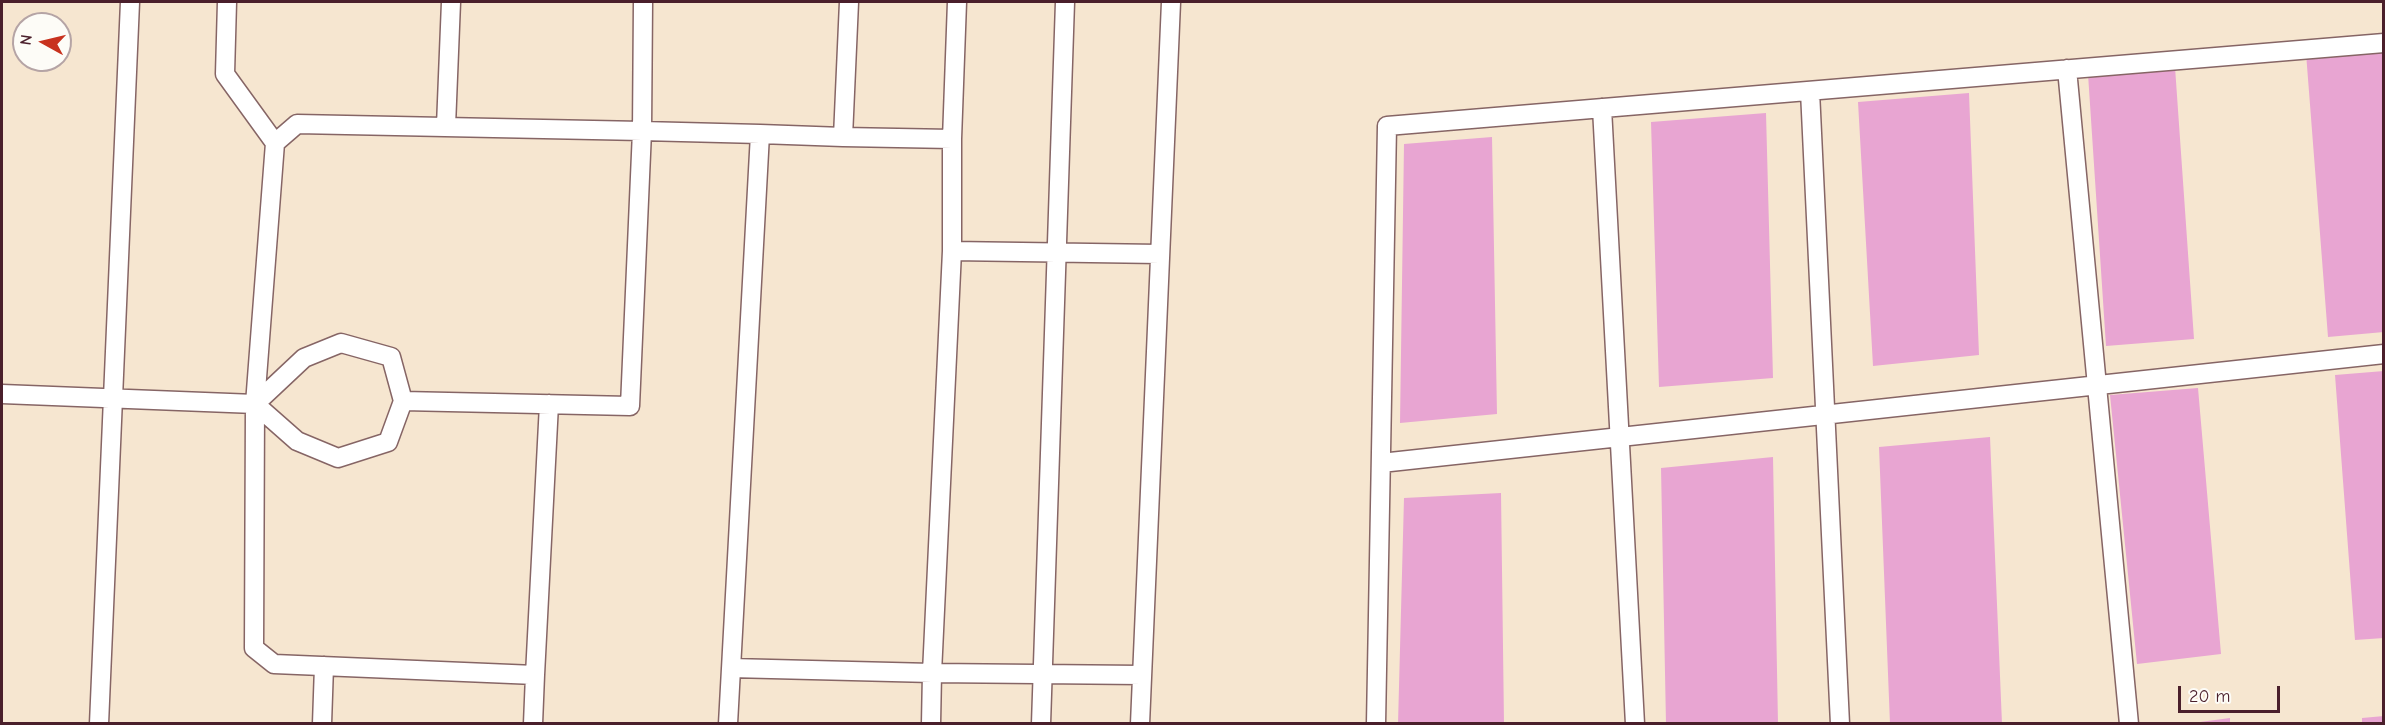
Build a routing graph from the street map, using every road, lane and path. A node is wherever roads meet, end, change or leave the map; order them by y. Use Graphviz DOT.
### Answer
graph roads {
  1 [pos="130,2"];
  2 [pos="227,2"];
  3 [pos="451,2"];
  4 [pos="643,2"];
  5 [pos="849,2"];
  6 [pos="957,2"];
  7 [pos="1065,2"];
  8 [pos="1171,2"];
  9 [pos="2384,43"];
  10 [pos="2067,69"];
  11 [pos="1810,91"];
  12 [pos="1602,108"];
  13 [pos="446,126"];
  14 [pos="642,131"];
  15 [pos="760,134"];
  16 [pos="843,137"];
  17 [pos="952,139"];
  18 [pos="275,143"];
  19 [pos="952,250"];
  20 [pos="1160,254"];
  21 [pos="2384,354"];
  22 [pos="2,394"];
  23 [pos="113,399"];
  24 [pos="403,401"];
  25 [pos="255,404"];
  26 [pos="549,404"];
  27 [pos="1381,463"];
  28 [pos="324,666"];
  29 [pos="731,668"];
  30 [pos="932,673"];
  31 [pos="1043,674"];
  32 [pos="535,675"];
  33 [pos="1142,675"];
  34 [pos="99,723"];
  35 [pos="321,723"];
  36 [pos="533,723"];
  37 [pos="728,723"];
  38 [pos="931,723"];
  39 [pos="1041,723"];
  40 [pos="1140,723"];
  41 [pos="1376,723"];
  42 [pos="1635,723"];
  43 [pos="1840,723"];
  44 [pos="2129,723"];
  1 -- 23 [label="lane"];
  2 -- 18 [label="lane"];
  3 -- 13 [label="lane"];
  4 -- 14 [label="lane"];
  5 -- 16 [label="lane"];
  6 -- 17 [label="lane"];
  7 -- 31 [label="lane"];
  8 -- 20 [label="lane"];
  9 -- 10 [label="lane"];
  10 -- 11 [label="lane"];
  10 -- 44 [label="lane"];
  11 -- 12 [label="lane"];
  11 -- 43 [label="lane"];
  12 -- 27 [label="lane"];
  12 -- 42 [label="lane"];
  13 -- 14 [label="lane"];
  13 -- 18 [label="lane"];
  14 -- 15 [label="lane"];
  14 -- 26 [label="lane"];
  15 -- 16 [label="lane"];
  15 -- 29 [label="lane"];
  16 -- 17 [label="lane"];
  17 -- 19 [label="lane"];
  18 -- 25 [label="lane"];
  19 -- 20 [label="lane"];
  19 -- 30 [label="lane"];
  20 -- 33 [label="lane"];
  21 -- 27 [label="lane"];
  22 -- 23 [label="lane"];
  23 -- 25 [label="lane"];
  23 -- 34 [label="lane"];
  24 -- 25 [label="lane"];
  24 -- 25 [label="lane"];
  24 -- 26 [label="lane"];
  25 -- 28 [label="lane"];
  26 -- 32 [label="lane"];
  27 -- 41 [label="lane"];
  28 -- 32 [label="lane"];
  28 -- 35 [label="lane"];
  29 -- 30 [label="lane"];
  29 -- 37 [label="lane"];
  30 -- 31 [label="lane"];
  30 -- 38 [label="lane"];
  31 -- 33 [label="lane"];
  31 -- 39 [label="lane"];
  32 -- 36 [label="lane"];
  33 -- 40 [label="lane"];
}
